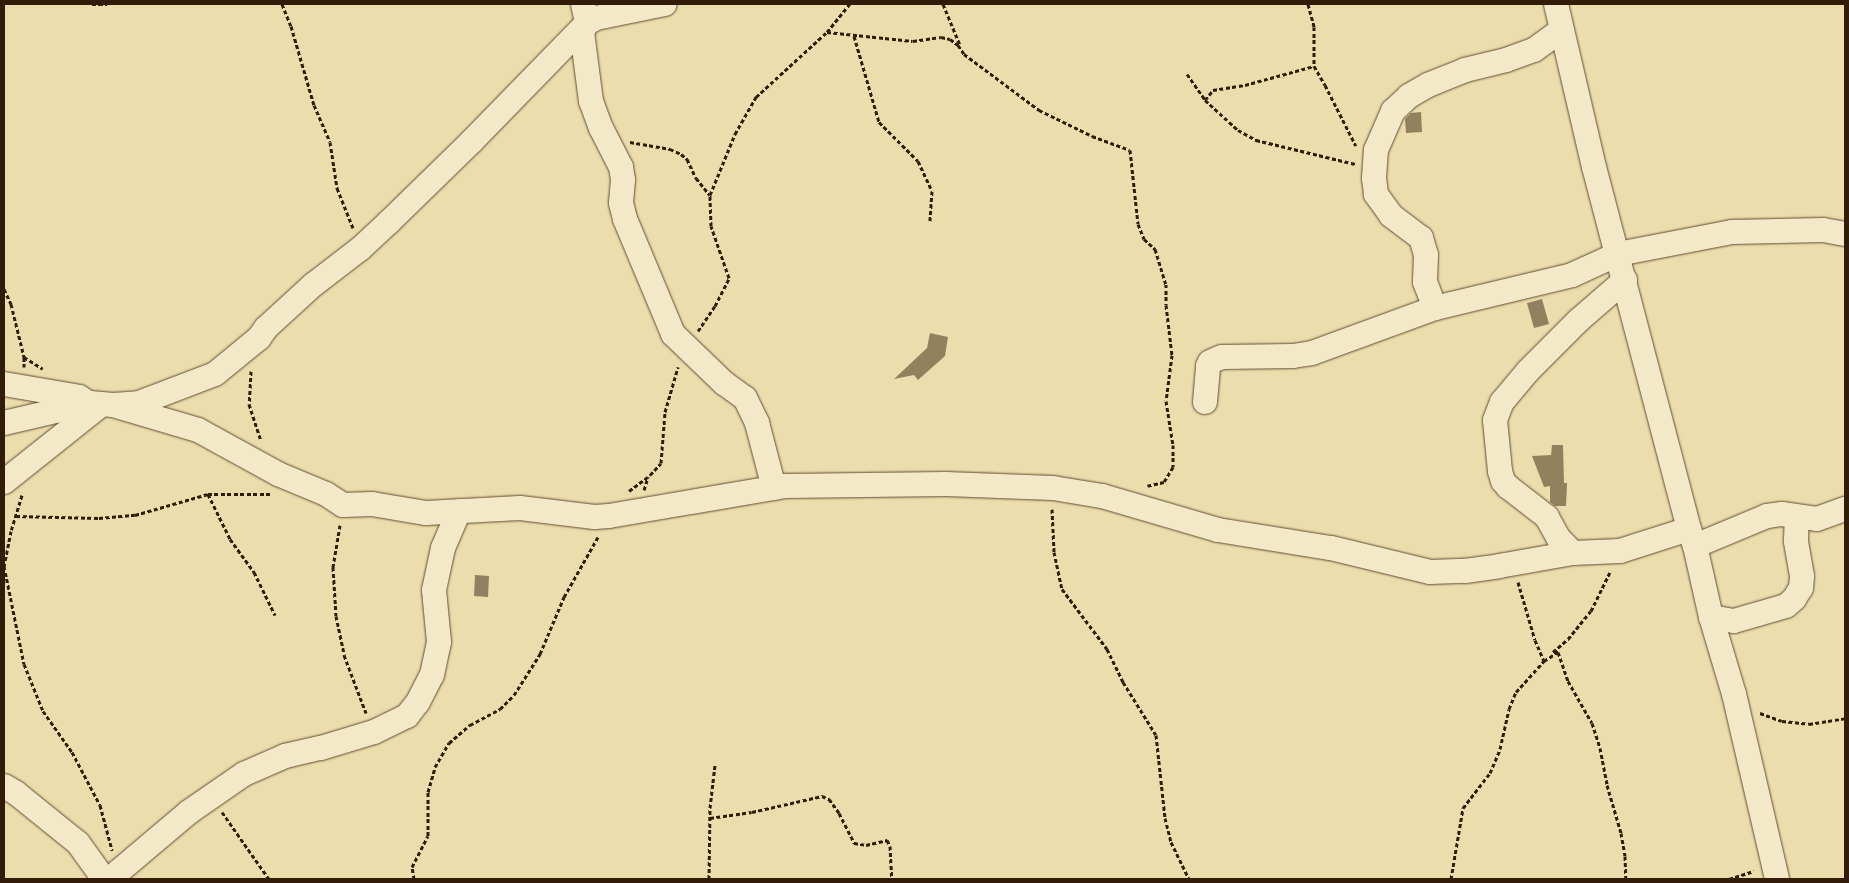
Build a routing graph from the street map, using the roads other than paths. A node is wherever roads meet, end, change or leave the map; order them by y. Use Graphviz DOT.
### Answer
graph roads {
  1 [pos="665,4"];
  2 [pos="1556,4"];
  3 [pos="585,13"];
  4 [pos="1562,30"];
  5 [pos="1845,234"];
  6 [pos="1618,254"];
  7 [pos="1625,280"];
  8 [pos="1435,308"];
  9 [pos="7,384"];
  10 [pos="1205,402"];
  11 [pos="102,404"];
  12 [pos="4,423"];
  13 [pos="13,487"];
  14 [pos="774,488"];
  15 [pos="1845,509"];
  16 [pos="459,511"];
  17 [pos="1796,518"];
  18 [pos="1692,537"];
  19 [pos="1573,552"];
  20 [pos="1711,617"];
  21 [pos="4,786"];
  22 [pos="112,877"];
  23 [pos="1777,879"];
  1 -- 3 [label="street"];
  2 -- 4 [label="street"];
  3 -- 11 [label="street"];
  3 -- 14 [label="street"];
  4 -- 6 [label="street"];
  4 -- 8 [label="street"];
  5 -- 6 [label="street"];
  6 -- 7 [label="street"];
  6 -- 8 [label="street"];
  7 -- 18 [label="street"];
  7 -- 19 [label="street"];
  8 -- 10 [label="street"];
  9 -- 11 [label="street"];
  11 -- 12 [label="street"];
  11 -- 13 [label="street"];
  11 -- 16 [label="street"];
  14 -- 16 [label="street"];
  14 -- 19 [label="street"];
  15 -- 17 [label="street"];
  16 -- 22 [label="street"];
  17 -- 18 [label="street"];
  17 -- 20 [label="street"];
  18 -- 19 [label="street"];
  18 -- 20 [label="street"];
  20 -- 23 [label="street"];
  21 -- 22 [label="street"];
}
